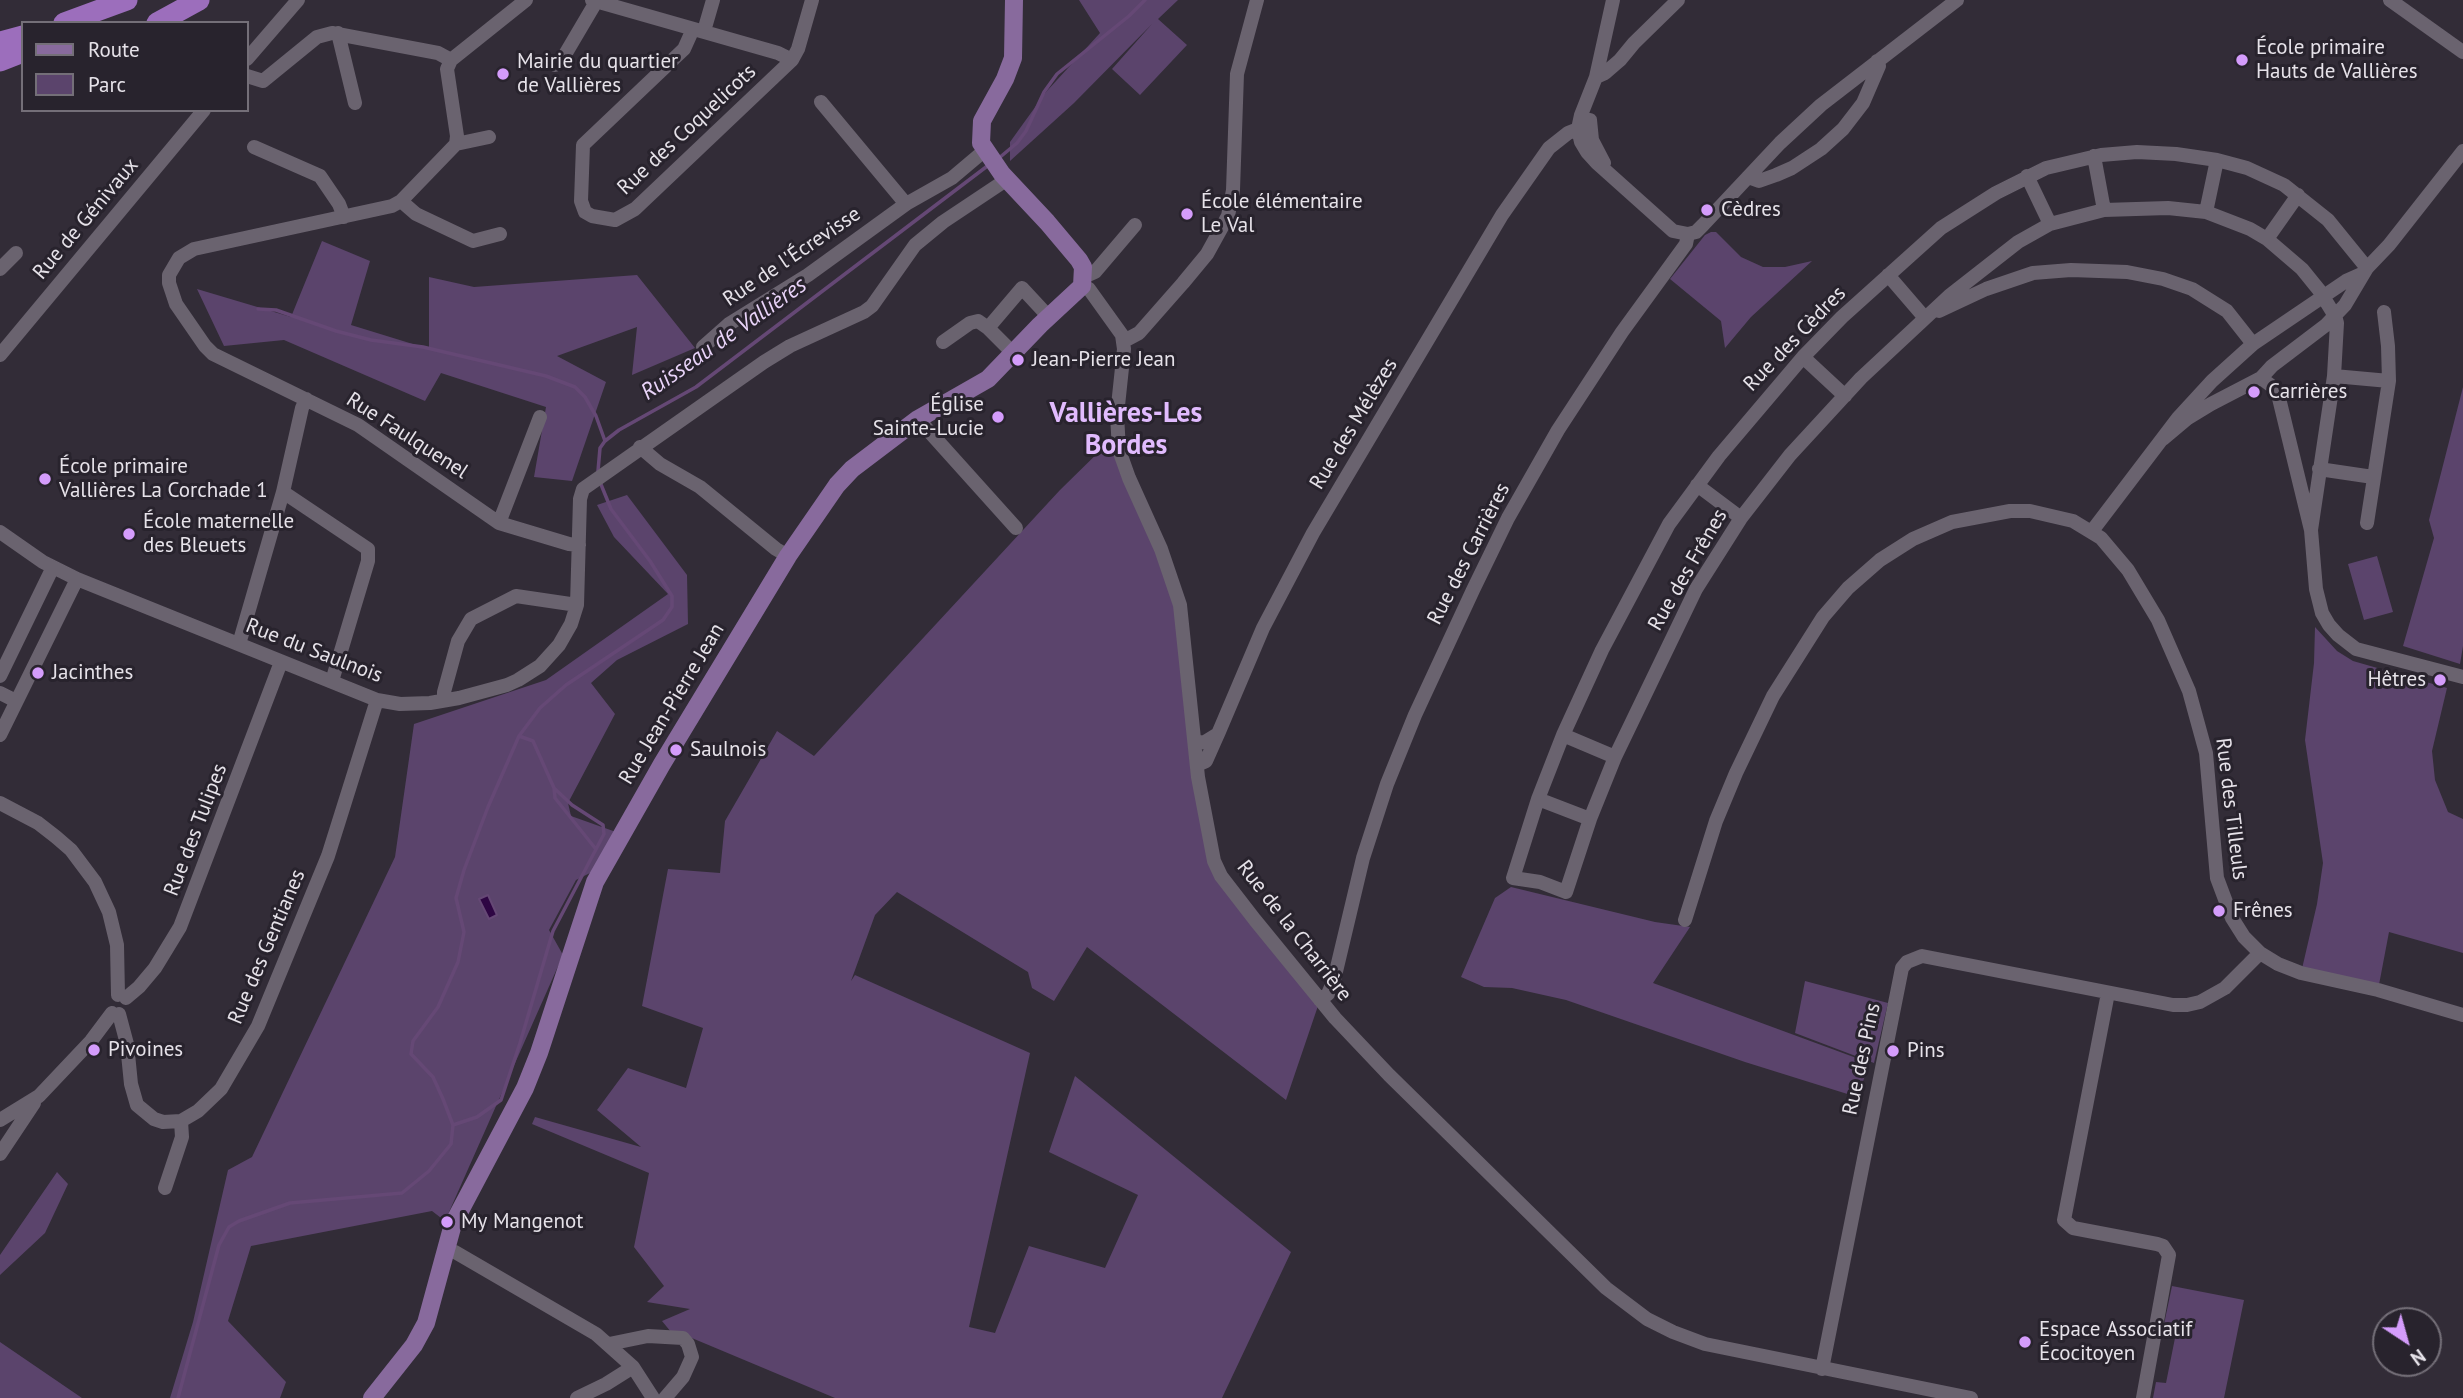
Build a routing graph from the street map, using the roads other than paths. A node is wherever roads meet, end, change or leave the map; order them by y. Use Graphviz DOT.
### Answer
graph roads {
  1 [pos="127,0"];
  2 [pos="142,0"];
  3 [pos="199,0"];
  4 [pos="285,0"];
  5 [pos="298,0"];
  6 [pos="526,0"];
  7 [pos="713,0"];
  8 [pos="812,0"];
  9 [pos="1014,0"];
  10 [pos="1257,0"];
  11 [pos="1613,0"];
  12 [pos="1678,0"];
  13 [pos="1958,0"];
  14 [pos="2390,0"];
  15 [pos="594,1"];
  16 [pos="69,21"];
  17 [pos="98,21"];
  18 [pos="161,21"];
  19 [pos="1606,27"];
  20 [pos="273,29"];
  21 [pos="698,30"];
  22 [pos="338,33"];
  23 [pos="21,37"];
  24 [pos="0,42"];
  25 [pos="1634,43"];
  26 [pos="1601,51"];
  27 [pos="2463,52"];
  28 [pos="21,53"];
  29 [pos="248,58"];
  30 [pos="451,60"];
  31 [pos="792,60"];
  32 [pos="0,61"];
  33 [pos="1877,61"];
  34 [pos="555,65"];
  35 [pos="21,70"];
  36 [pos="0,75"];
  37 [pos="248,76"];
  38 [pos="1595,77"];
  39 [pos="821,102"];
  40 [pos="355,103"];
  41 [pos="202,112"];
  42 [pos="1585,135"];
  43 [pos="489,137"];
  44 [pos="456,144"];
  45 [pos="254,146"];
  46 [pos="2463,151"];
  47 [pos="986,153"];
  48 [pos="2094,156"];
  49 [pos="2217,160"];
  50 [pos="2027,176"];
  51 [pos="1004,177"];
  52 [pos="1748,177"];
  53 [pos="2298,194"];
  54 [pos="401,201"];
  55 [pos="906,204"];
  56 [pos="2104,210"];
  57 [pos="2206,212"];
  58 [pos="344,216"];
  59 [pos="2050,224"];
  60 [pos="1135,225"];
  61 [pos="500,234"];
  62 [pos="1688,234"];
  63 [pos="2267,239"];
  64 [pos="16,253"];
  65 [pos="0,269"];
  66 [pos="1980,270"];
  67 [pos="2366,271"];
  68 [pos="1888,275"];
  69 [pos="1083,281"];
  70 [pos="1986,289"];
  71 [pos="2323,297"];
  72 [pos="2384,312"];
  73 [pos="1048,316"];
  74 [pos="2335,316"];
  75 [pos="1925,318"];
  76 [pos="988,328"];
  77 [pos="1124,341"];
  78 [pos="943,342"];
  79 [pos="2253,344"];
  80 [pos="703,347"];
  81 [pos="1012,352"];
  82 [pos="0,355"];
  83 [pos="1803,357"];
  84 [pos="2333,376"];
  85 [pos="2261,377"];
  86 [pos="2212,381"];
  87 [pos="2389,381"];
  88 [pos="1845,396"];
  89 [pos="2222,397"];
  90 [pos="306,399"];
  91 [pos="540,417"];
  92 [pos="918,419"];
  93 [pos="2163,439"];
  94 [pos="640,447"];
  95 [pos="2319,469"];
  96 [pos="2373,477"];
  97 [pos="1697,485"];
  98 [pos="2310,490"];
  99 [pos="283,492"];
  100 [pos="1741,518"];
  101 [pos="499,523"];
  102 [pos="2367,523"];
  103 [pos="1016,528"];
  104 [pos="0,531"];
  105 [pos="2092,531"];
  106 [pos="579,545"];
  107 [pos="788,556"];
  108 [pos="53,568"];
  109 [pos="77,579"];
  110 [pos="577,605"];
  111 [pos="239,644"];
  112 [pos="281,662"];
  113 [pos="0,676"];
  114 [pos="2463,677"];
  115 [pos="332,681"];
  116 [pos="0,693"];
  117 [pos="377,700"];
  118 [pos="16,701"];
  119 [pos="444,701"];
  120 [pos="1218,734"];
  121 [pos="0,735"];
  122 [pos="1563,736"];
  123 [pos="1195,743"];
  124 [pos="1615,757"];
  125 [pos="1197,765"];
  126 [pos="1538,799"];
  127 [pos="0,803"];
  128 [pos="1590,818"];
  129 [pos="1566,892"];
  130 [pos="1685,920"];
  131 [pos="2260,953"];
  132 [pos="2109,993"];
  133 [pos="122,997"];
  134 [pos="1321,1000"];
  135 [pos="116,1013"];
  136 [pos="2463,1015"];
  137 [pos="39,1096"];
  138 [pos="0,1120"];
  139 [pos="181,1121"];
  140 [pos="0,1154"];
  141 [pos="164,1188"];
  142 [pos="446,1250"];
  143 [pos="609,1344"];
  144 [pos="633,1367"];
  145 [pos="1822,1369"];
  146 [pos="372,1398"];
  147 [pos="577,1398"];
  148 [pos="653,1398"];
  149 [pos="665,1398"];
  150 [pos="1971,1398"];
  151 [pos="2143,1398"];
  1 -- 16 [label="highway"];
  2 -- 17 [label="highway"];
  3 -- 18 [label="highway"];
  4 -- 20 [label="street"];
  5 -- 20 [label="street"];
  6 -- 30 [label="street"];
  7 -- 21 [label="street, Rue des Coquelicots"];
  8 -- 31 [label="street"];
  9 -- 47 [label="main road"];
  10 -- 77 [label="street"];
  11 -- 19 [label="street"];
  12 -- 25 [label="street"];
  13 -- 33 [label="street, Rue des Carrières"];
  14 -- 27 [label="street"];
  15 -- 21 [label="street"];
  15 -- 34 [label="street"];
  19 -- 25 [label="street"];
  19 -- 26 [label="street"];
  20 -- 29 [label="street"];
  21 -- 31 [label="street"];
  21 -- 31 [label="street, Rue des Coquelicots"];
  22 -- 30 [label="street"];
  22 -- 37 [label="street"];
  22 -- 40 [label="street"];
  23 -- 24 [label="highway"];
  25 -- 26 [label="street"];
  25 -- 38 [label="street"];
  26 -- 38 [label="street"];
  28 -- 32 [label="highway"];
  30 -- 44 [label="street"];
  33 -- 52 [label="street, Rue des Carrières"];
  33 -- 52 [label="street"];
  35 -- 36 [label="highway"];
  38 -- 42 [label="street"];
  39 -- 55 [label="street"];
  41 -- 82 [label="street, Rue de Génivaux"];
  42 -- 62 [label="street"];
  42 -- 120 [label="street, Rue des Mélèzes"];
  43 -- 44 [label="street"];
  44 -- 54 [label="street"];
  45 -- 58 [label="street"];
  46 -- 67 [label="street"];
  47 -- 51 [label="main road"];
  47 -- 55 [label="street, Rue de l'Écrevisse"];
  48 -- 49 [label="street, Rue des Cèdres"];
  48 -- 50 [label="street, Rue des Cèdres"];
  48 -- 56 [label="street"];
  49 -- 53 [label="street, Rue des Cèdres"];
  49 -- 57 [label="street"];
  50 -- 59 [label="street"];
  50 -- 68 [label="street, Rue des Cèdres"];
  51 -- 69 [label="main road"];
  51 -- 94 [label="street"];
  52 -- 62 [label="street, Rue des Carrières"];
  53 -- 63 [label="street"];
  53 -- 67 [label="street, Rue des Cèdres"];
  54 -- 58 [label="street"];
  54 -- 61 [label="street"];
  55 -- 80 [label="street, Rue de l'Écrevisse"];
  56 -- 57 [label="street, Rue des Frênes"];
  56 -- 59 [label="street, Rue des Frênes"];
  57 -- 63 [label="street, Rue des Frênes"];
  58 -- 90 [label="street, Rue Faulquenel"];
  59 -- 66 [label="street, Rue des Frênes"];
  60 -- 69 [label="street"];
  62 -- 134 [label="street, Rue des Carrières"];
  63 -- 71 [label="street, Rue des Frênes"];
  64 -- 65 [label="street"];
  66 -- 70 [label="street"];
  66 -- 75 [label="street, Rue des Frênes"];
  67 -- 71 [label="street"];
  67 -- 74 [label="street"];
  68 -- 75 [label="street"];
  68 -- 83 [label="street, Rue des Cèdres"];
  69 -- 73 [label="main road, Rue Jean-Pierre Jean"];
  69 -- 77 [label="street"];
  70 -- 75 [label="street, Rue des Frênes"];
  70 -- 79 [label="street, Rue des Frênes"];
  71 -- 74 [label="street, Rue des Frênes"];
  71 -- 79 [label="street"];
  72 -- 87 [label="street"];
  73 -- 76 [label="street"];
  73 -- 81 [label="main road, Rue Jean-Pierre Jean"];
  74 -- 84 [label="street"];
  74 -- 85 [label="street"];
  75 -- 88 [label="street, Rue des Frênes"];
  76 -- 78 [label="street"];
  76 -- 81 [label="street"];
  77 -- 123 [label="street, Rue de la Charrière"];
  79 -- 86 [label="street"];
  81 -- 92 [label="main road, Rue Jean-Pierre Jean"];
  83 -- 88 [label="street"];
  83 -- 97 [label="street, Rue des Cèdres"];
  84 -- 87 [label="street"];
  84 -- 95 [label="street"];
  85 -- 89 [label="street"];
  85 -- 98 [label="street"];
  86 -- 89 [label="street"];
  86 -- 93 [label="street"];
  87 -- 96 [label="street"];
  88 -- 100 [label="street, Rue des Frênes"];
  89 -- 93 [label="street"];
  90 -- 99 [label="street"];
  90 -- 101 [label="street, Rue Faulquenel"];
  91 -- 101 [label="street"];
  92 -- 103 [label="street"];
  92 -- 107 [label="main road, Rue Jean-Pierre Jean"];
  93 -- 105 [label="street"];
  94 -- 106 [label="street, Rue du Saulnois"];
  94 -- 107 [label="street"];
  95 -- 96 [label="street"];
  95 -- 98 [label="street"];
  96 -- 102 [label="street"];
  97 -- 100 [label="street"];
  97 -- 122 [label="street, Rue des Cèdres"];
  98 -- 114 [label="street"];
  99 -- 111 [label="street"];
  99 -- 115 [label="street"];
  100 -- 124 [label="street, Rue des Frênes"];
  101 -- 106 [label="street, Rue Faulquenel"];
  104 -- 108 [label="street, Rue du Saulnois"];
  105 -- 130 [label="street, Rue des Tilleuls"];
  105 -- 131 [label="street, Rue des Tilleuls"];
  106 -- 110 [label="street, Rue du Saulnois"];
  107 -- 142 [label="main road, Rue Jean-Pierre Jean"];
  108 -- 109 [label="street, Rue du Saulnois"];
  108 -- 113 [label="street"];
  109 -- 111 [label="street, Rue du Saulnois"];
  109 -- 118 [label="street"];
  110 -- 119 [label="street, Rue du Saulnois"];
  110 -- 119 [label="street"];
  111 -- 112 [label="street, Rue du Saulnois"];
  112 -- 115 [label="street, Rue du Saulnois"];
  112 -- 133 [label="street, Rue des Tulipes"];
  115 -- 117 [label="street, Rue du Saulnois"];
  116 -- 118 [label="street"];
  117 -- 119 [label="street, Rue du Saulnois"];
  117 -- 139 [label="street, Rue des Gentianes"];
  118 -- 121 [label="street"];
  120 -- 123 [label="street"];
  120 -- 125 [label="street, Rue des Mélèzes"];
  122 -- 124 [label="street"];
  122 -- 126 [label="street, Rue des Cèdres"];
  123 -- 125 [label="street, Rue de la Charrière"];
  124 -- 128 [label="street, Rue des Frênes"];
  125 -- 134 [label="street, Rue de la Charrière"];
  126 -- 128 [label="street"];
  126 -- 129 [label="street, Rue des Cèdres"];
  127 -- 133 [label="street"];
  128 -- 129 [label="street, Rue des Frênes"];
  131 -- 132 [label="street, Rue des Pins"];
  131 -- 136 [label="street, Rue des Tilleuls"];
  132 -- 145 [label="street, Rue des Pins"];
  132 -- 151 [label="street"];
  133 -- 135 [label="street"];
  134 -- 145 [label="street, Rue de la Charrière"];
  135 -- 137 [label="street"];
  135 -- 139 [label="street"];
  137 -- 138 [label="street"];
  137 -- 140 [label="street"];
  139 -- 141 [label="street"];
  142 -- 143 [label="street"];
  142 -- 146 [label="main road, Rue Jean-Pierre Jean"];
  143 -- 144 [label="street"];
  143 -- 149 [label="street"];
  144 -- 147 [label="street"];
  144 -- 148 [label="street"];
  145 -- 150 [label="street, Rue de la Charrière"];
}
